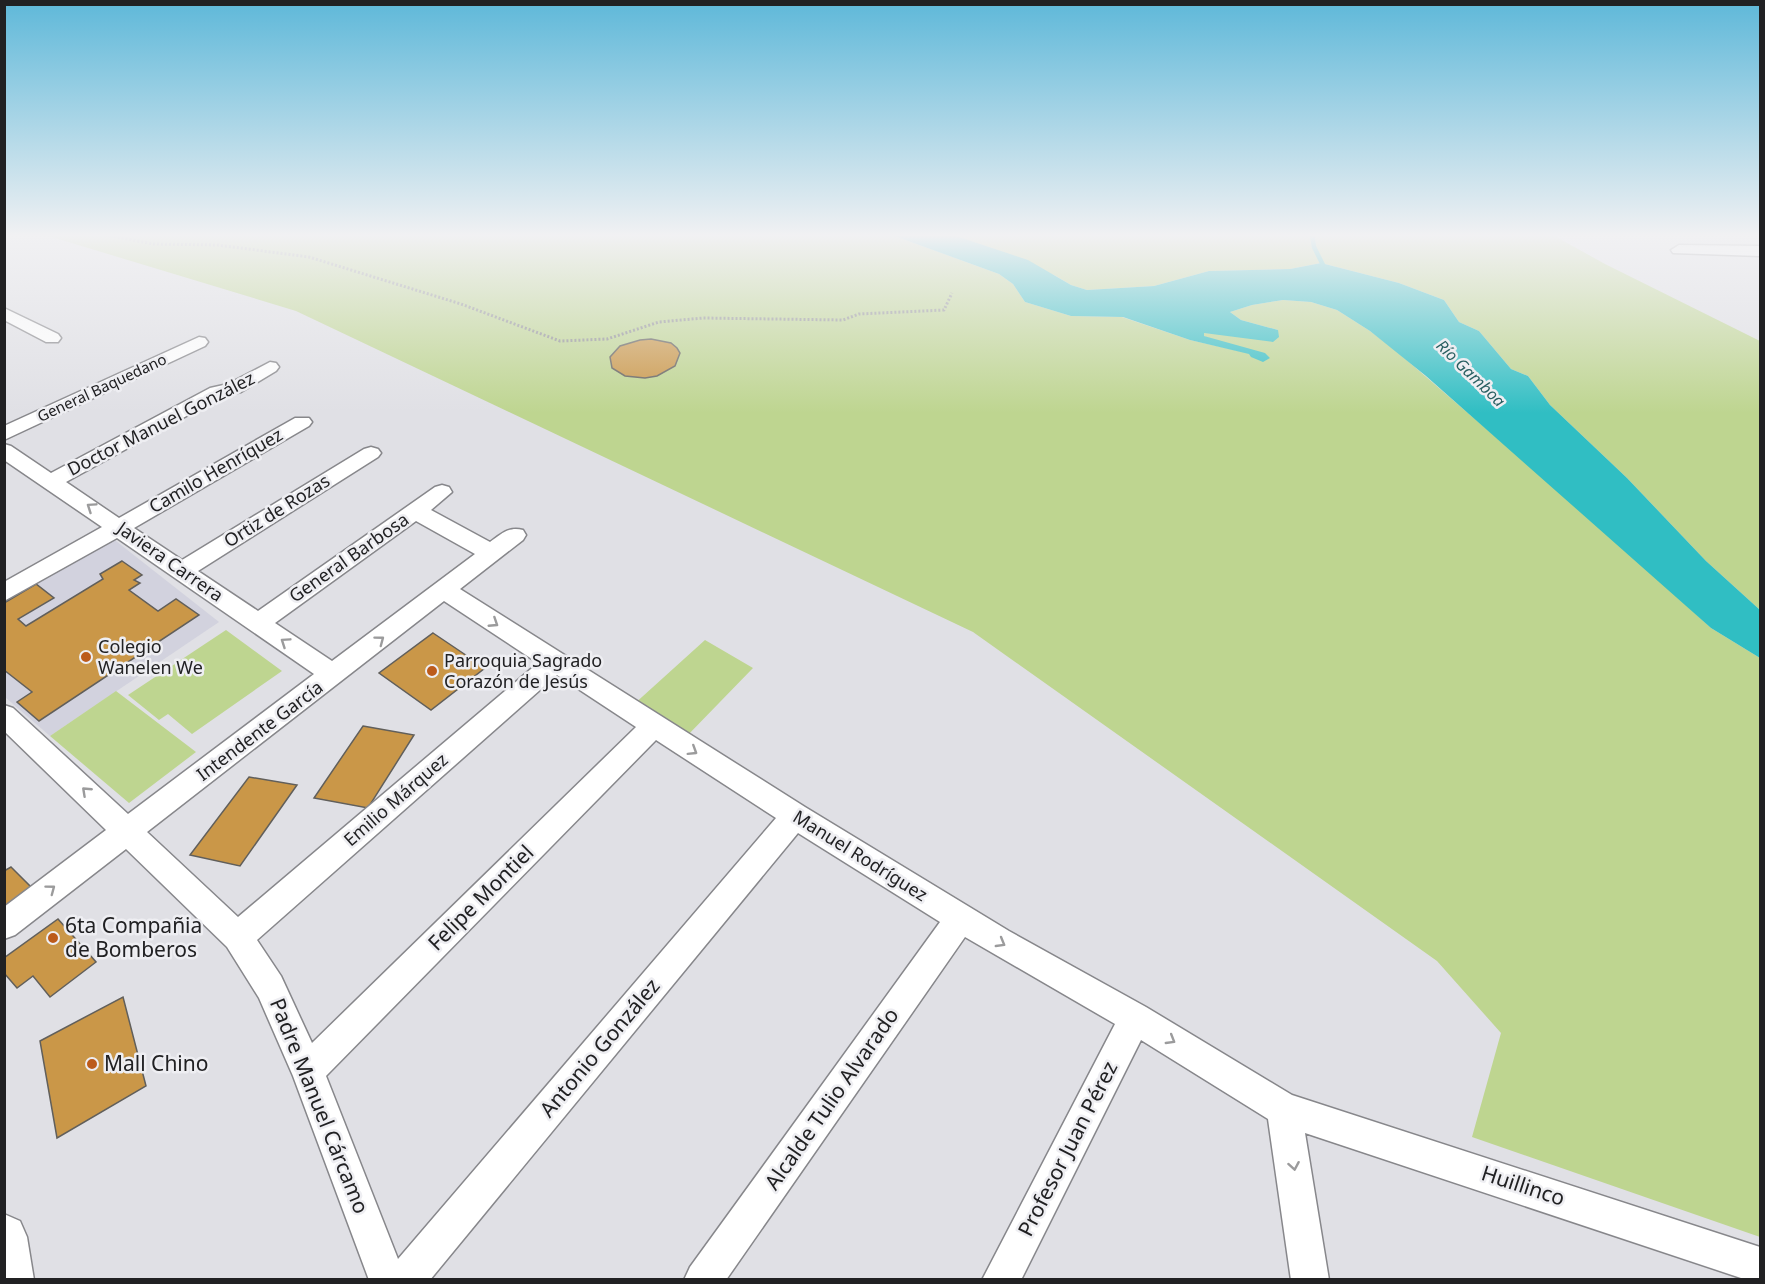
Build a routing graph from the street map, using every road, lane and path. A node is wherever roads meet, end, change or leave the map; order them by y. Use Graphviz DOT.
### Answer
graph roads {
  1 [pos="428,294"];
  2 [pos="952,294"];
  3 [pos="8,318"];
  4 [pos="52,338"];
  5 [pos="199,342"];
  6 [pos="270,367"];
  7 [pos="302,422"];
  8 [pos="4,434"];
  9 [pos="4,450"];
  10 [pos="371,453"];
  11 [pos="52,481"];
  12 [pos="442,492"];
  13 [pos="415,511"];
  14 [pos="119,527"];
  15 [pos="515,535"];
  16 [pos="492,553"];
  17 [pos="183,570"];
  18 [pos="445,591"];
  19 [pos="4,592"];
  20 [pos="257,624"];
  21 [pos="554,663"];
  22 [pos="334,675"];
  23 [pos="4,715"];
  24 [pos="653,726"];
  25 [pos="795,816"];
  26 [pos="129,831"];
  27 [pos="961,918"];
  28 [pos="4,925"];
  29 [pos="238,936"];
  30 [pos="1135,1018"];
  31 [pos="308,1071"];
  32 [pos="1284,1108"];
  33 [pos="4,1237"];
  34 [pos="1761,1265"];
  35 [pos="11,1280"];
  36 [pos="388,1280"];
  37 [pos="405,1280"];
  38 [pos="703,1280"];
  39 [pos="1001,1280"];
  40 [pos="1310,1280"];
  1 -- 2 [label="path"];
  3 -- 4 [label="street"];
  5 -- 8 [label="street, General Baquedano"];
  6 -- 11 [label="street, Doctor Manuel González"];
  7 -- 14 [label="street, Camilo Henríquez"];
  9 -- 11 [label="street, Javiera Carrera"];
  10 -- 17 [label="street, Ortiz de Rozas"];
  14 -- 11 [label="street, Javiera Carrera, one-way"];
  12 -- 13 [label="street, General Barbosa"];
  13 -- 16 [label="street"];
  13 -- 20 [label="street, General Barbosa"];
  14 -- 17 [label="street, Javiera Carrera"];
  14 -- 19 [label="street, Camilo Henríquez"];
  15 -- 16 [label="street, Intendente García"];
  16 -- 18 [label="street, Intendente García"];
  17 -- 20 [label="street, Javiera Carrera"];
  18 -- 21 [label="street, Manuel Rodríguez, one-way"];
  22 -- 18 [label="street, Intendente García, one-way"];
  22 -- 20 [label="street, Javiera Carrera, one-way"];
  21 -- 24 [label="street, Manuel Rodríguez"];
  21 -- 29 [label="street, Emilio Márquez"];
  22 -- 26 [label="street, Intendente García"];
  26 -- 23 [label="street, Padre Manuel Cárcamo, one-way"];
  24 -- 25 [label="street, Manuel Rodríguez, one-way"];
  24 -- 31 [label="street, Felipe Montiel"];
  25 -- 27 [label="street, Manuel Rodríguez"];
  25 -- 37 [label="street, Antonio González"];
  28 -- 26 [label="street, Intendente García, one-way"];
  26 -- 29 [label="street, Padre Manuel Cárcamo"];
  27 -- 30 [label="street, Manuel Rodríguez, one-way"];
  27 -- 38 [label="street, Alcalde Tulio Alvarado"];
  29 -- 31 [label="street, Padre Manuel Cárcamo"];
  30 -- 32 [label="street, Manuel Rodríguez, one-way"];
  30 -- 39 [label="street, Profesor Juan Pérez"];
  31 -- 36 [label="street, Padre Manuel Cárcamo"];
  32 -- 34 [label="street, Huillinco"];
  32 -- 40 [label="street, one-way"];
  33 -- 35 [label="main road"];
}
